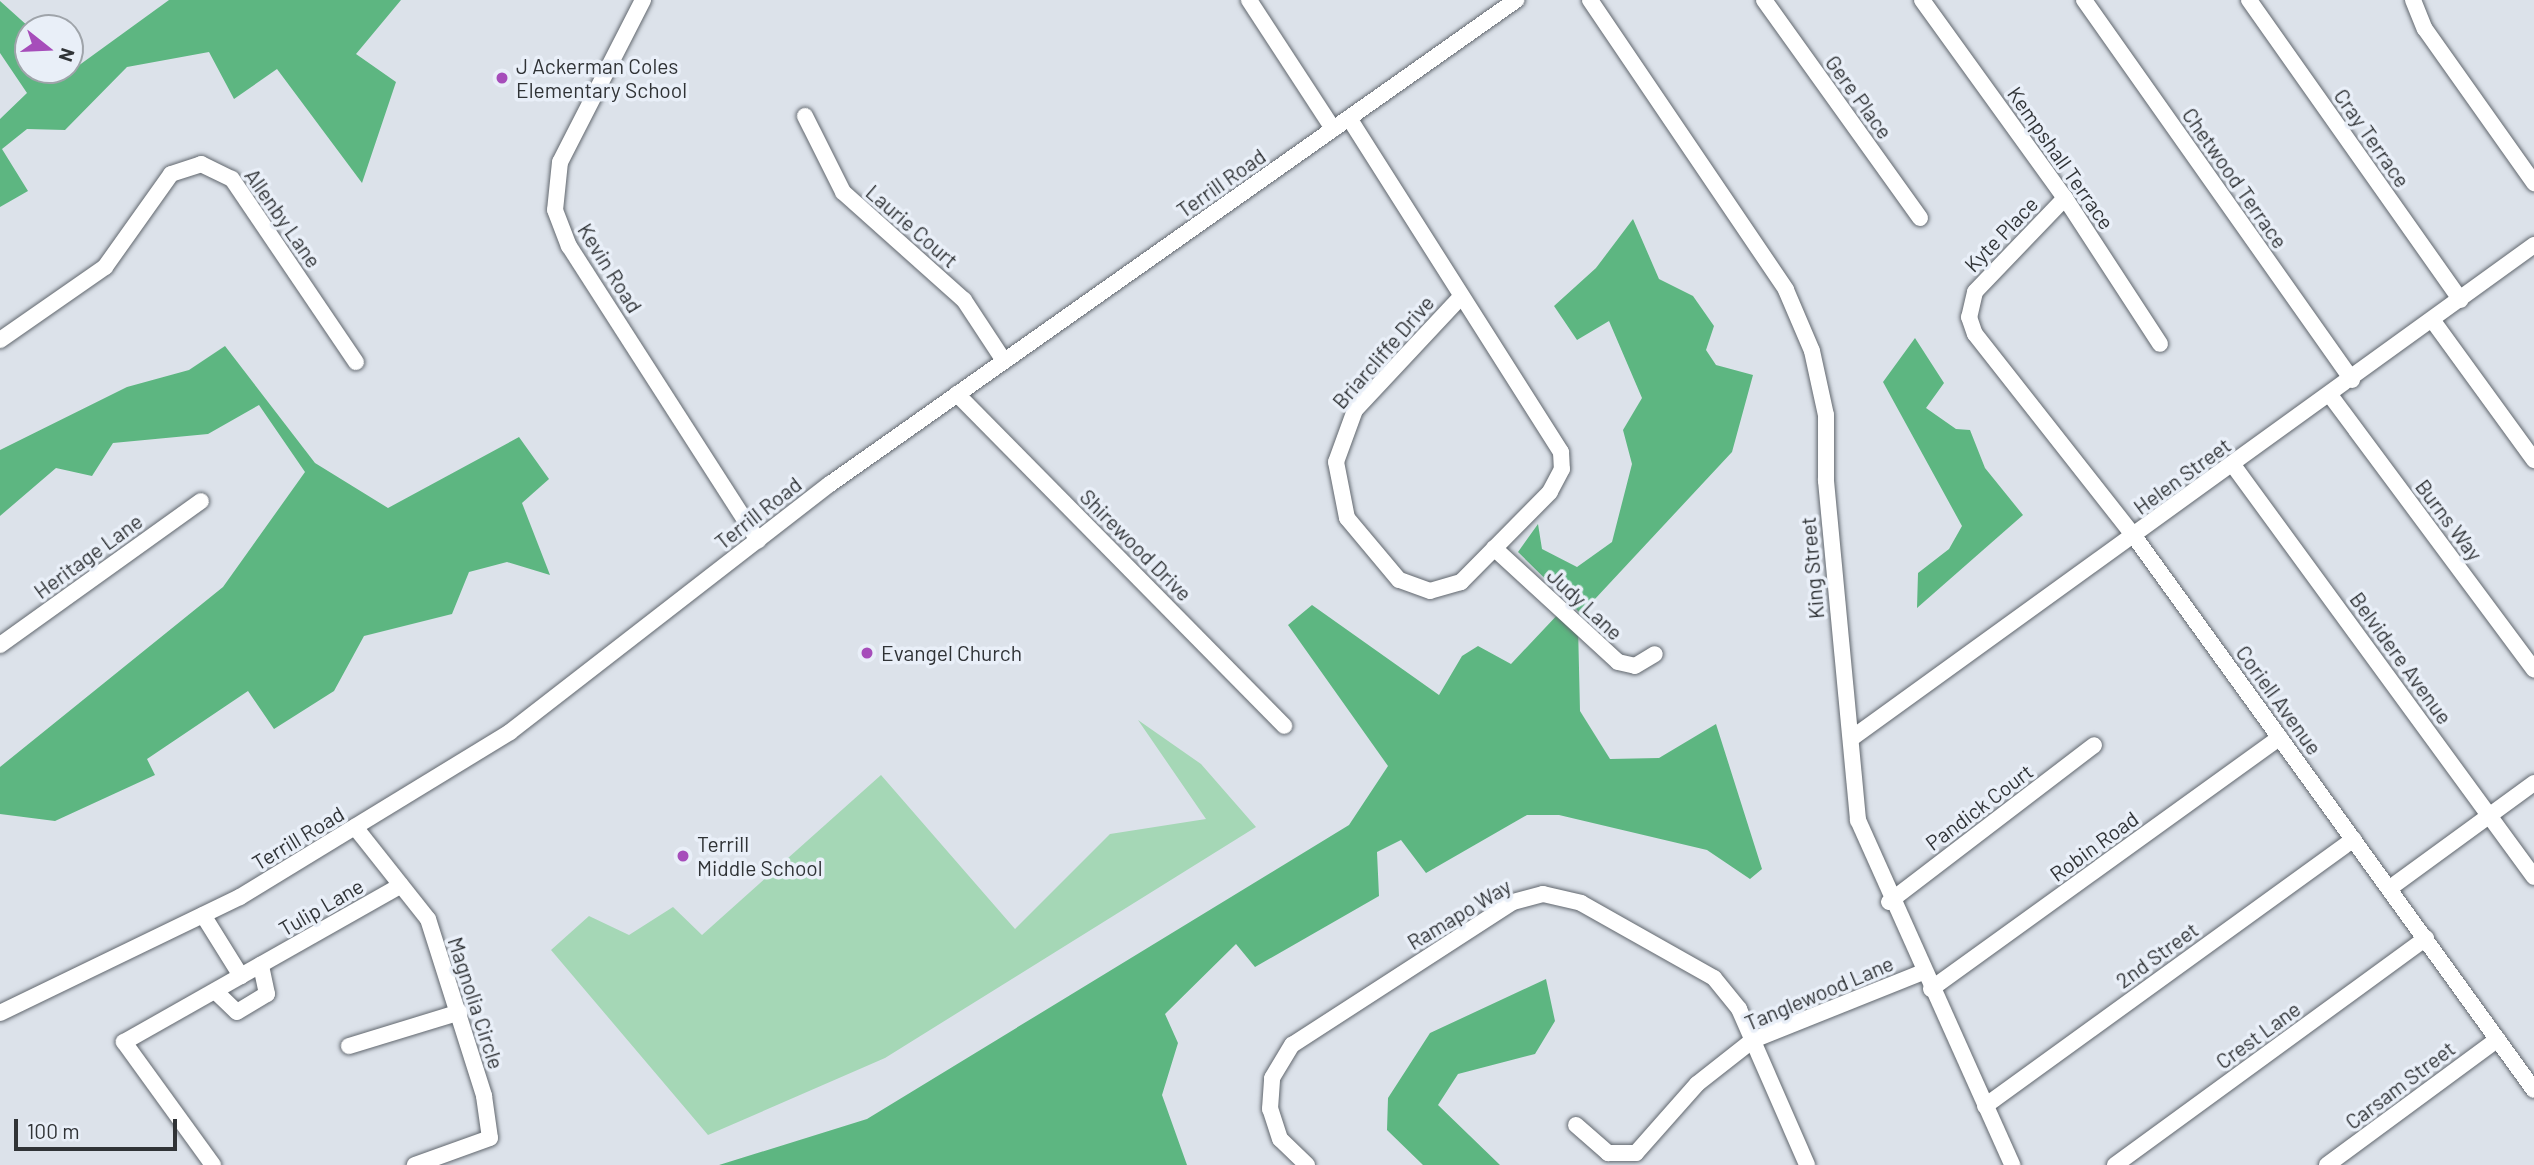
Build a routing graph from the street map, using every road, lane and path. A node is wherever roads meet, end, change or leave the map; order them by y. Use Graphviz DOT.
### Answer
graph roads {
  1 [pos="643,0"];
  2 [pos="1249,0"];
  3 [pos="1516,0"];
  4 [pos="1590,0"];
  5 [pos="1764,0"];
  6 [pos="1922,0"];
  7 [pos="2084,0"];
  8 [pos="2249,0"];
  9 [pos="2413,0"];
  10 [pos="804,116"];
  11 [pos="1349,118"];
  12 [pos="1333,129"];
  13 [pos="2534,183"];
  14 [pos="2065,198"];
  15 [pos="1920,218"];
  16 [pos="2534,245"];
  17 [pos="1459,299"];
  18 [pos="2462,300"];
  19 [pos="2433,321"];
  20 [pos="0,340"];
  21 [pos="1980,341"];
  22 [pos="2160,344"];
  23 [pos="1004,361"];
  24 [pos="356,362"];
  25 [pos="2352,380"];
  26 [pos="957,394"];
  27 [pos="2330,396"];
  28 [pos="2534,460"];
  29 [pos="2233,465"];
  30 [pos="201,501"];
  31 [pos="2134,536"];
  32 [pos="758,540"];
  33 [pos="1494,548"];
  34 [pos="0,645"];
  35 [pos="1655,654"];
  36 [pos="2534,670"];
  37 [pos="1284,726"];
  38 [pos="2280,737"];
  39 [pos="1852,738"];
  40 [pos="2094,745"];
  41 [pos="2534,783"];
  42 [pos="2490,816"];
  43 [pos="355,827"];
  44 [pos="2354,839"];
  45 [pos="2534,877"];
  46 [pos="401,885"];
  47 [pos="2390,888"];
  48 [pos="1889,902"];
  49 [pos="203,915"];
  50 [pos="2426,938"];
  51 [pos="261,965"];
  52 [pos="1923,972"];
  53 [pos="241,976"];
  54 [pos="1931,989"];
  55 [pos="215,991"];
  56 [pos="460,1012"];
  57 [pos="0,1013"];
  58 [pos="2498,1039"];
  59 [pos="1753,1040"];
  60 [pos="349,1046"];
  61 [pos="2534,1090"];
  62 [pos="1985,1106"];
  63 [pos="1576,1125"];
  64 [pos="213,1165"];
  65 [pos="415,1165"];
  66 [pos="1307,1165"];
  67 [pos="1807,1165"];
  68 [pos="2012,1165"];
  69 [pos="2115,1165"];
  70 [pos="2327,1165"];
  1 -- 32 [label="street, Kevin Road"];
  2 -- 12 [label="street"];
  3 -- 11 [label="street, Terrill Road"];
  4 -- 39 [label="street, King Street"];
  5 -- 15 [label="street, Gere Place"];
  6 -- 14 [label="street, Kempshall Terrace"];
  7 -- 25 [label="street, Chetwood Terrace"];
  8 -- 18 [label="street, Cray Terrace"];
  9 -- 13 [label="street"];
  10 -- 23 [label="street, Laurie Court"];
  11 -- 12 [label="street, Terrill Road"];
  11 -- 17 [label="street, Briarcliffe Drive"];
  12 -- 23 [label="street, Terrill Road"];
  14 -- 21 [label="street, Kyte Place"];
  14 -- 22 [label="street, Kempshall Terrace"];
  16 -- 18 [label="street, Helen Street"];
  17 -- 33 [label="street, Briarcliffe Drive"];
  17 -- 33 [label="street, Briarcliffe Drive"];
  18 -- 19 [label="street, Helen Street"];
  19 -- 25 [label="street, Helen Street"];
  19 -- 28 [label="street"];
  20 -- 24 [label="street, Allenby Lane"];
  21 -- 31 [label="street, Coriell Avenue"];
  23 -- 26 [label="street, Terrill Road"];
  25 -- 27 [label="street, Helen Street"];
  26 -- 32 [label="street, Terrill Road"];
  26 -- 37 [label="street, Shirewood Drive"];
  27 -- 29 [label="street, Helen Street"];
  27 -- 36 [label="street, Burns Way"];
  29 -- 31 [label="street, Helen Street"];
  29 -- 42 [label="street, Belvidere Avenue"];
  30 -- 34 [label="street, Heritage Lane"];
  31 -- 38 [label="street, Coriell Avenue"];
  31 -- 39 [label="street, Helen Street"];
  32 -- 43 [label="street, Terrill Road"];
  33 -- 35 [label="street, Judy Lane"];
  38 -- 44 [label="street, Coriell Avenue"];
  38 -- 54 [label="street, Robin Road"];
  39 -- 48 [label="street, King Street"];
  40 -- 48 [label="street, Pandick Court"];
  41 -- 42 [label="street"];
  42 -- 45 [label="street, Belvidere Avenue"];
  42 -- 47 [label="street"];
  43 -- 46 [label="street, Magnolia Circle"];
  43 -- 49 [label="street, Terrill Road"];
  44 -- 47 [label="street, Coriell Avenue"];
  44 -- 62 [label="street, 2nd Street"];
  46 -- 51 [label="street, Tulip Lane"];
  46 -- 56 [label="street, Magnolia Circle"];
  47 -- 50 [label="street, Coriell Avenue"];
  48 -- 52 [label="street, King Street"];
  49 -- 53 [label="street"];
  49 -- 57 [label="street, Terrill Road"];
  50 -- 58 [label="street, Coriell Avenue"];
  50 -- 69 [label="street, Crest Lane"];
  51 -- 53 [label="street, Tulip Lane"];
  51 -- 55 [label="street"];
  52 -- 54 [label="street, King Street"];
  52 -- 59 [label="street, Tanglewood Lane"];
  53 -- 55 [label="street, Tulip Lane"];
  54 -- 62 [label="street, King Street"];
  55 -- 64 [label="street, Tulip Lane"];
  56 -- 60 [label="street"];
  56 -- 65 [label="street, Magnolia Circle"];
  58 -- 61 [label="street, Coriell Avenue"];
  58 -- 70 [label="street, Carsam Street"];
  59 -- 63 [label="street, Tanglewood Lane"];
  59 -- 66 [label="street, Ramapo Way"];
  59 -- 67 [label="street, Ramapo Way"];
  62 -- 68 [label="street, King Street"];
}
